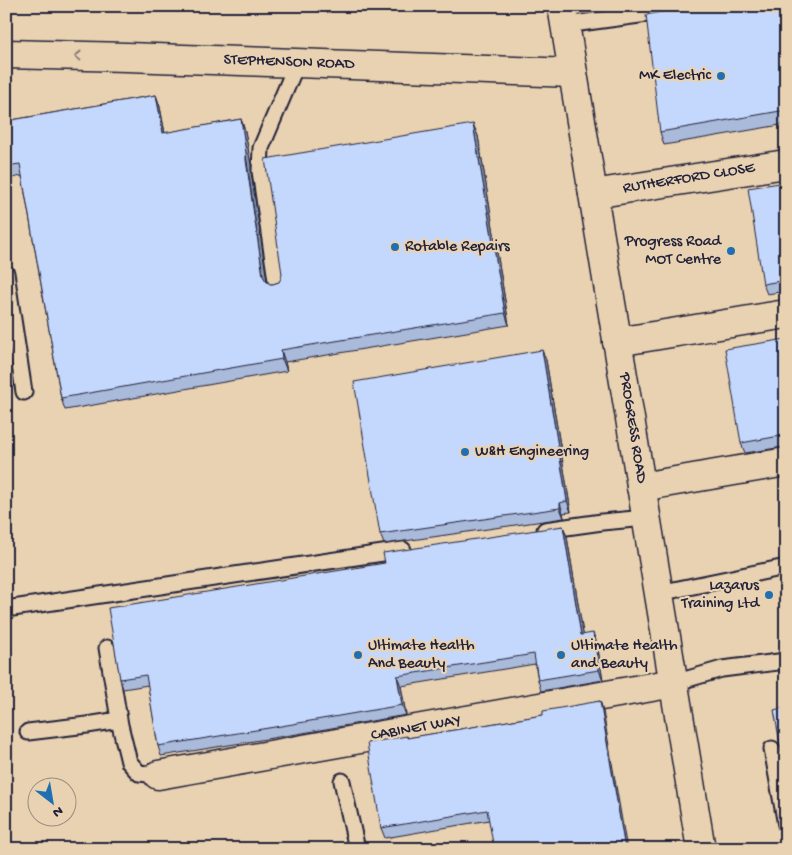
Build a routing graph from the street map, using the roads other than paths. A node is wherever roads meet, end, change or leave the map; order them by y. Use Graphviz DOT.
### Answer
graph roads {
  1 [pos="691,6"];
  2 [pos="564,16"];
  3 [pos="6,54"];
  4 [pos="297,63"];
  5 [pos="573,73"];
  6 [pos="786,164"];
  7 [pos="593,194"];
  8 [pos="6,273"];
  9 [pos="276,287"];
  10 [pos="786,314"];
  11 [pos="617,342"];
  12 [pos="24,392"];
  13 [pos="786,462"];
  14 [pos="642,487"];
  15 [pos="646,518"];
  16 [pos="534,532"];
  17 [pos="416,548"];
  18 [pos="786,567"];
  19 [pos="659,593"];
  20 [pos="6,608"];
  21 [pos="107,648"];
  22 [pos="786,661"];
  23 [pos="674,683"];
  24 [pos="120,720"];
  25 [pos="28,732"];
  26 [pos="772,749"];
  27 [pos="158,775"];
  28 [pos="342,781"];
  29 [pos="786,825"];
  30 [pos="356,849"];
  31 [pos="701,849"];
  1 -- 2 [label="lane"];
  2 -- 5 [label="street, PROGRESS ROAD"];
  4 -- 3 [label="street, STEPHENSON ROAD, one-way"];
  4 -- 5 [label="street, STEPHENSON ROAD"];
  4 -- 9 [label="lane"];
  5 -- 7 [label="street, PROGRESS ROAD"];
  6 -- 7 [label="street, RUTHERFORD CLOSE"];
  7 -- 11 [label="street, PROGRESS ROAD"];
  8 -- 12 [label="lane"];
  10 -- 11 [label="street"];
  11 -- 14 [label="street, PROGRESS ROAD"];
  13 -- 14 [label="street"];
  14 -- 15 [label="street, PROGRESS ROAD"];
  15 -- 16 [label="lane"];
  15 -- 19 [label="street, PROGRESS ROAD"];
  17 -- 20 [label="lane"];
  18 -- 19 [label="lane"];
  19 -- 23 [label="street, PROGRESS ROAD"];
  21 -- 24 [label="lane"];
  22 -- 23 [label="lane"];
  23 -- 27 [label="street, CABINET WAY"];
  23 -- 31 [label="street, PROGRESS ROAD"];
  24 -- 25 [label="lane"];
  24 -- 27 [label="lane"];
  26 -- 29 [label="lane"];
  28 -- 30 [label="lane"];
}
